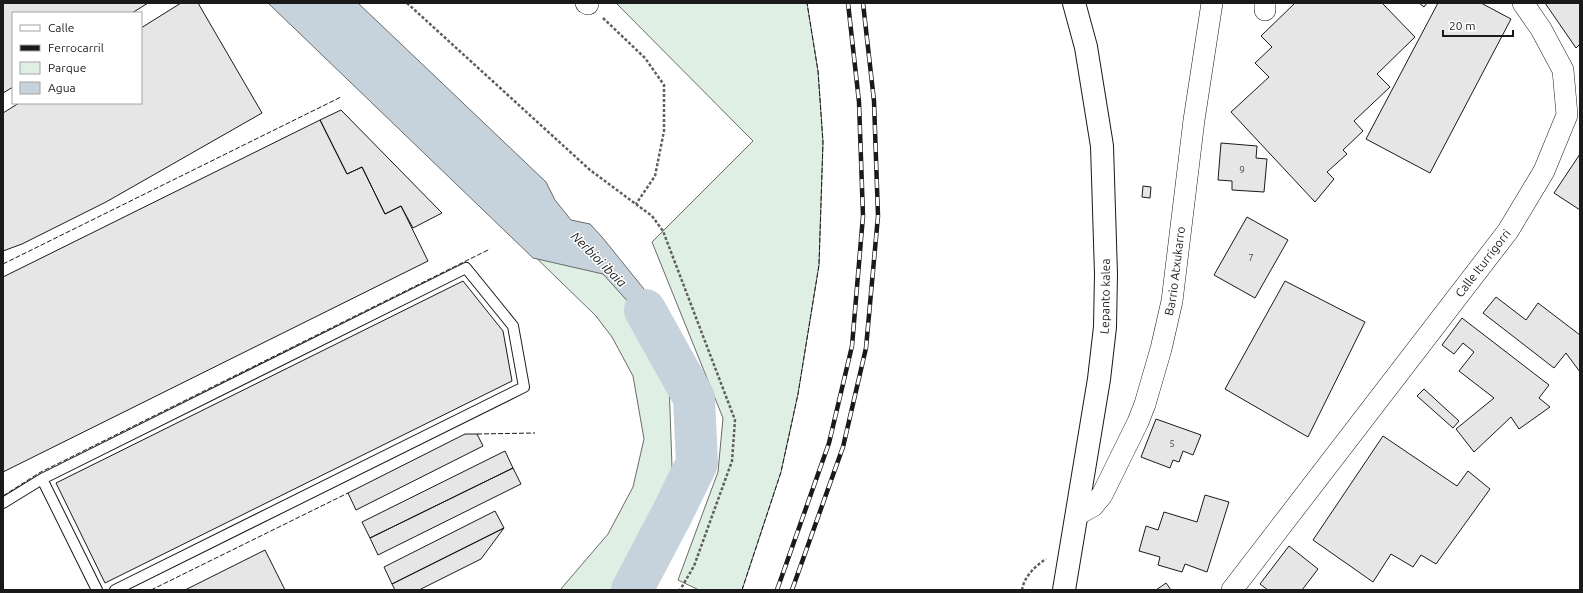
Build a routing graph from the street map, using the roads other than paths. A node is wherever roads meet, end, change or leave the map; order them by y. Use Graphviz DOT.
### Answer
graph roads {
  1 [pos="1074,3"];
  2 [pos="1212,3"];
  3 [pos="1523,3"];
  4 [pos="42,479"];
  5 [pos="3,503"];
  6 [pos="1077,515"];
  7 [pos="97,590"];
  8 [pos="114,590"];
  9 [pos="1064,590"];
  10 [pos="1232,590"];
  1 -- 6 [label="main road, Lepanto kalea"];
  2 -- 6 [label="street, Barrio Atxukarro"];
  3 -- 10 [label="street, Calle Iturrigorri"];
  4 -- 5 [label="lane"];
  4 -- 7 [label="lane"];
  4 -- 8 [label="lane"];
  6 -- 9 [label="main road, Lepanto kalea"];
}
